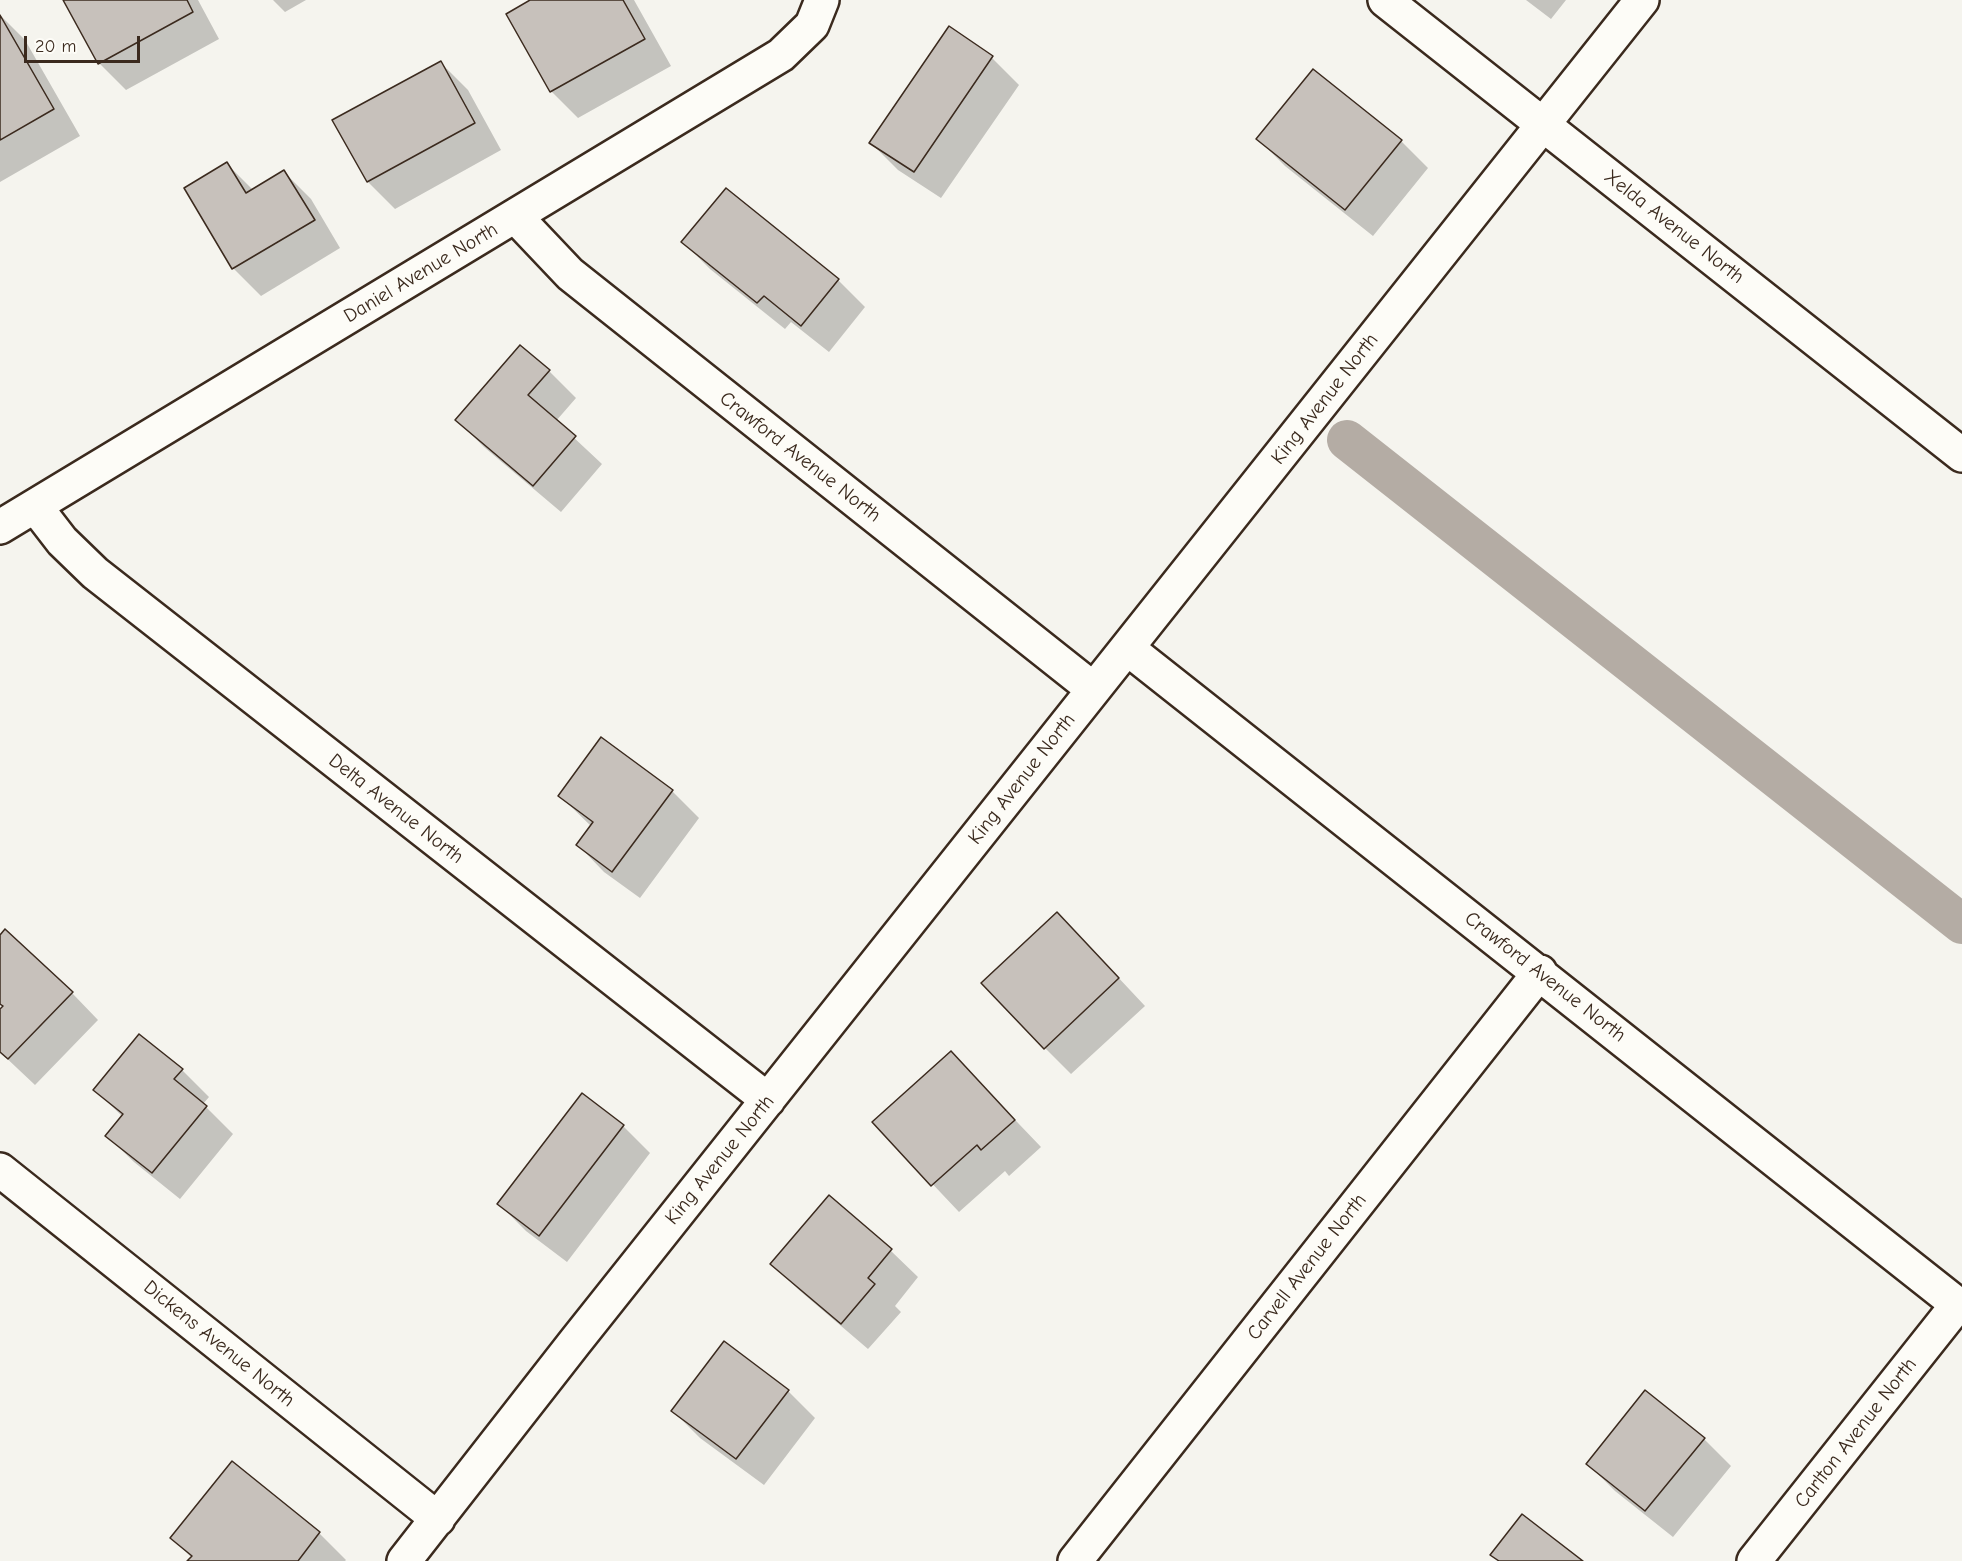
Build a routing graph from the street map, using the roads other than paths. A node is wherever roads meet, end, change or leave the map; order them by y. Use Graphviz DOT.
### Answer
graph roads {
  1 [pos="822,0"];
  2 [pos="1385,0"];
  3 [pos="1642,0"];
  4 [pos="1543,125"];
  5 [pos="515,216"];
  6 [pos="1962,455"];
  7 [pos="35,506"];
  8 [pos="0,526"];
  9 [pos="1127,648"];
  10 [pos="1093,689"];
  11 [pos="1540,972"];
  12 [pos="768,1100"];
  13 [pos="0,1170"];
  14 [pos="1960,1306"];
  15 [pos="438,1519"];
  16 [pos="404,1561"];
  17 [pos="1075,1561"];
  18 [pos="1754,1561"];
  1 -- 5 [label="street, Daniel Avenue North"];
  2 -- 4 [label="street, Xelda Avenue North"];
  3 -- 4 [label="street, King Avenue North"];
  4 -- 6 [label="street, Xelda Avenue North"];
  4 -- 9 [label="street, King Avenue North"];
  5 -- 7 [label="street, Daniel Avenue North"];
  5 -- 10 [label="street, Crawford Avenue North"];
  7 -- 8 [label="street, Daniel Avenue North"];
  7 -- 12 [label="street, Delta Avenue North"];
  9 -- 10 [label="street, King Avenue North"];
  9 -- 11 [label="street, Crawford Avenue North"];
  10 -- 12 [label="street, King Avenue North"];
  11 -- 14 [label="street, Crawford Avenue North"];
  11 -- 17 [label="street, Carvell Avenue North"];
  12 -- 15 [label="street, King Avenue North"];
  13 -- 15 [label="street, Dickens Avenue North"];
  14 -- 18 [label="street, Carlton Avenue North"];
  15 -- 16 [label="street, King Avenue North"];
}
